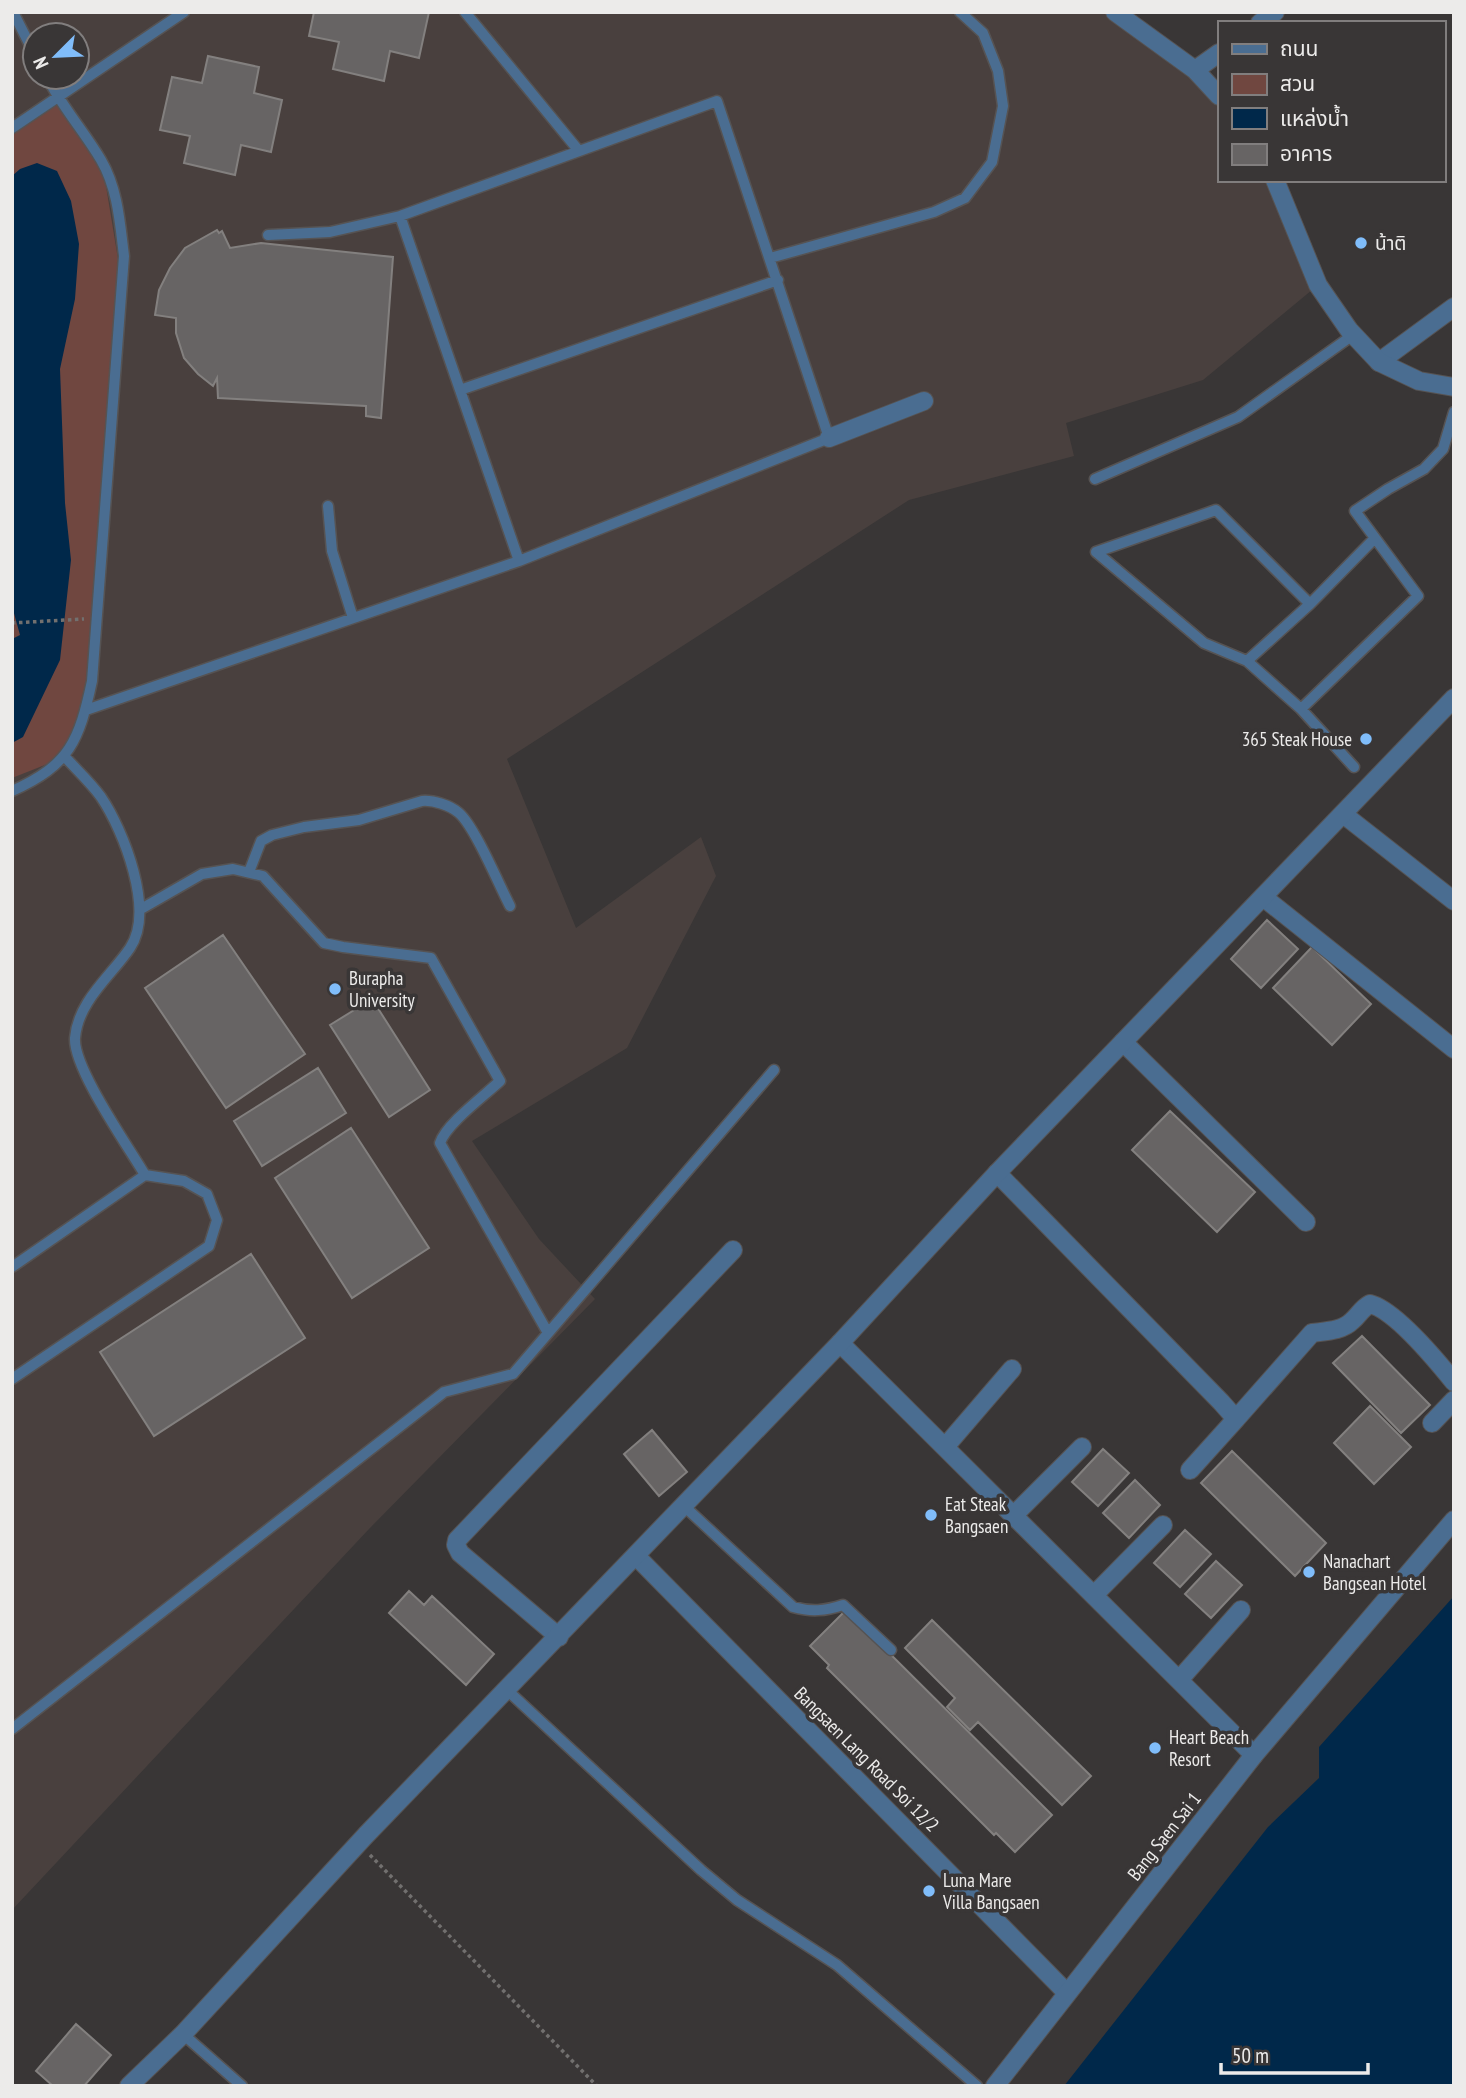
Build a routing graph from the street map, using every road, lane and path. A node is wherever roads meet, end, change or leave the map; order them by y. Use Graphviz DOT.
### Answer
graph roads {
  1 [pos="13,12"];
  2 [pos="184,12"];
  3 [pos="465,12"];
  4 [pos="960,12"];
  5 [pos="1115,12"];
  6 [pos="21,28"];
  7 [pos="1218,54"];
  8 [pos="1195,70"];
  9 [pos="54,91"];
  10 [pos="1218,95"];
  11 [pos="58,99"];
  12 [pos="12,128"];
  13 [pos="579,151"];
  14 [pos="1276,182"];
  15 [pos="400,216"];
  16 [pos="268,235"];
  17 [pos="770,258"];
  18 [pos="778,280"];
  19 [pos="1454,307"];
  20 [pos="1353,335"];
  21 [pos="1378,362"];
  22 [pos="1454,387"];
  23 [pos="460,390"];
  24 [pos="924,401"];
  25 [pos="1454,412"];
  26 [pos="829,438"];
  27 [pos="1096,479"];
  28 [pos="328,506"];
  29 [pos="1375,538"];
  30 [pos="519,561"];
  31 [pos="1310,604"];
  32 [pos="353,618"];
  33 [pos="68,619"];
  34 [pos="12,622"];
  35 [pos="1247,661"];
  36 [pos="1454,698"];
  37 [pos="1301,709"];
  38 [pos="86,710"];
  39 [pos="65,757"];
  40 [pos="1354,767"];
  41 [pos="12,791"];
  42 [pos="1343,814"];
  43 [pos="249,872"];
  44 [pos="1263,897"];
  45 [pos="1454,901"];
  46 [pos="510,906"];
  47 [pos="141,909"];
  48 [pos="1123,1042"];
  49 [pos="1454,1049"];
  50 [pos="774,1069"];
  51 [pos="997,1173"];
  52 [pos="145,1175"];
  53 [pos="1306,1222"];
  54 [pos="733,1250"];
  55 [pos="12,1267"];
  56 [pos="548,1333"];
  57 [pos="840,1343"];
  58 [pos="1012,1369"];
  59 [pos="12,1379"];
  60 [pos="1454,1382"];
  61 [pos="1454,1400"];
  62 [pos="1236,1419"];
  63 [pos="1432,1423"];
  64 [pos="945,1447"];
  65 [pos="1082,1447"];
  66 [pos="1190,1470"];
  67 [pos="684,1506"];
  68 [pos="1014,1516"];
  69 [pos="1454,1520"];
  70 [pos="1163,1525"];
  71 [pos="636,1556"];
  72 [pos="1094,1595"];
  73 [pos="1241,1610"];
  74 [pos="559,1637"];
  75 [pos="891,1650"];
  76 [pos="1179,1680"];
  77 [pos="508,1690"];
  78 [pos="12,1729"];
  79 [pos="1254,1755"];
  80 [pos="359,1844"];
  81 [pos="1067,1993"];
  82 [pos="184,2034"];
  83 [pos="129,2086"];
  84 [pos="242,2086"];
  85 [pos="597,2086"];
  86 [pos="977,2086"];
  87 [pos="995,2086"];
  1 -- 6 [label="lane"];
  2 -- 11 [label="lane"];
  3 -- 13 [label="lane"];
  4 -- 17 [label="lane"];
  5 -- 8 [label="street"];
  7 -- 8 [label="street"];
  8 -- 10 [label="street"];
  9 -- 11 [label="lane"];
  11 -- 12 [label="lane"];
  11 -- 38 [label="lane"];
  13 -- 15 [label="lane"];
  13 -- 17 [label="lane"];
  14 -- 20 [label="street"];
  15 -- 16 [label="lane"];
  15 -- 23 [label="lane"];
  17 -- 18 [label="lane"];
  18 -- 23 [label="lane"];
  18 -- 26 [label="lane"];
  19 -- 21 [label="street"];
  20 -- 21 [label="street"];
  20 -- 27 [label="lane"];
  21 -- 22 [label="street"];
  23 -- 30 [label="lane"];
  24 -- 26 [label="street"];
  25 -- 29 [label="lane"];
  26 -- 30 [label="lane"];
  28 -- 32 [label="lane"];
  29 -- 31 [label="lane"];
  29 -- 37 [label="lane"];
  30 -- 32 [label="lane"];
  31 -- 35 [label="lane"];
  31 -- 35 [label="lane"];
  32 -- 38 [label="lane"];
  33 -- 34 [label="path"];
  35 -- 37 [label="lane"];
  36 -- 42 [label="street"];
  37 -- 40 [label="lane"];
  38 -- 39 [label="lane"];
  39 -- 41 [label="lane"];
  39 -- 47 [label="lane"];
  42 -- 44 [label="street"];
  42 -- 45 [label="street"];
  43 -- 46 [label="lane"];
  43 -- 47 [label="lane"];
  43 -- 56 [label="lane"];
  44 -- 48 [label="street"];
  44 -- 49 [label="street"];
  47 -- 52 [label="lane"];
  48 -- 51 [label="street"];
  48 -- 53 [label="street"];
  50 -- 56 [label="lane"];
  51 -- 57 [label="street"];
  51 -- 62 [label="street"];
  52 -- 55 [label="lane"];
  52 -- 59 [label="lane"];
  54 -- 74 [label="street"];
  56 -- 78 [label="lane"];
  57 -- 64 [label="street"];
  57 -- 67 [label="street"];
  58 -- 64 [label="street"];
  60 -- 62 [label="street"];
  61 -- 63 [label="street"];
  62 -- 66 [label="street"];
  64 -- 68 [label="street"];
  65 -- 68 [label="street"];
  67 -- 71 [label="street"];
  67 -- 75 [label="lane"];
  68 -- 72 [label="street"];
  69 -- 79 [label="street, Bang Saen Sai 1"];
  70 -- 72 [label="street"];
  71 -- 74 [label="street"];
  71 -- 81 [label="street, Bangsaen Lang Road Soi 12/2"];
  72 -- 76 [label="street"];
  73 -- 76 [label="street"];
  74 -- 77 [label="street"];
  76 -- 79 [label="street"];
  77 -- 80 [label="street"];
  77 -- 86 [label="lane"];
  79 -- 81 [label="street, Bang Saen Sai 1"];
  80 -- 82 [label="street"];
  80 -- 85 [label="path"];
  81 -- 87 [label="street, Bang Saen Sai 1"];
  82 -- 83 [label="street"];
  82 -- 84 [label="lane"];
}
